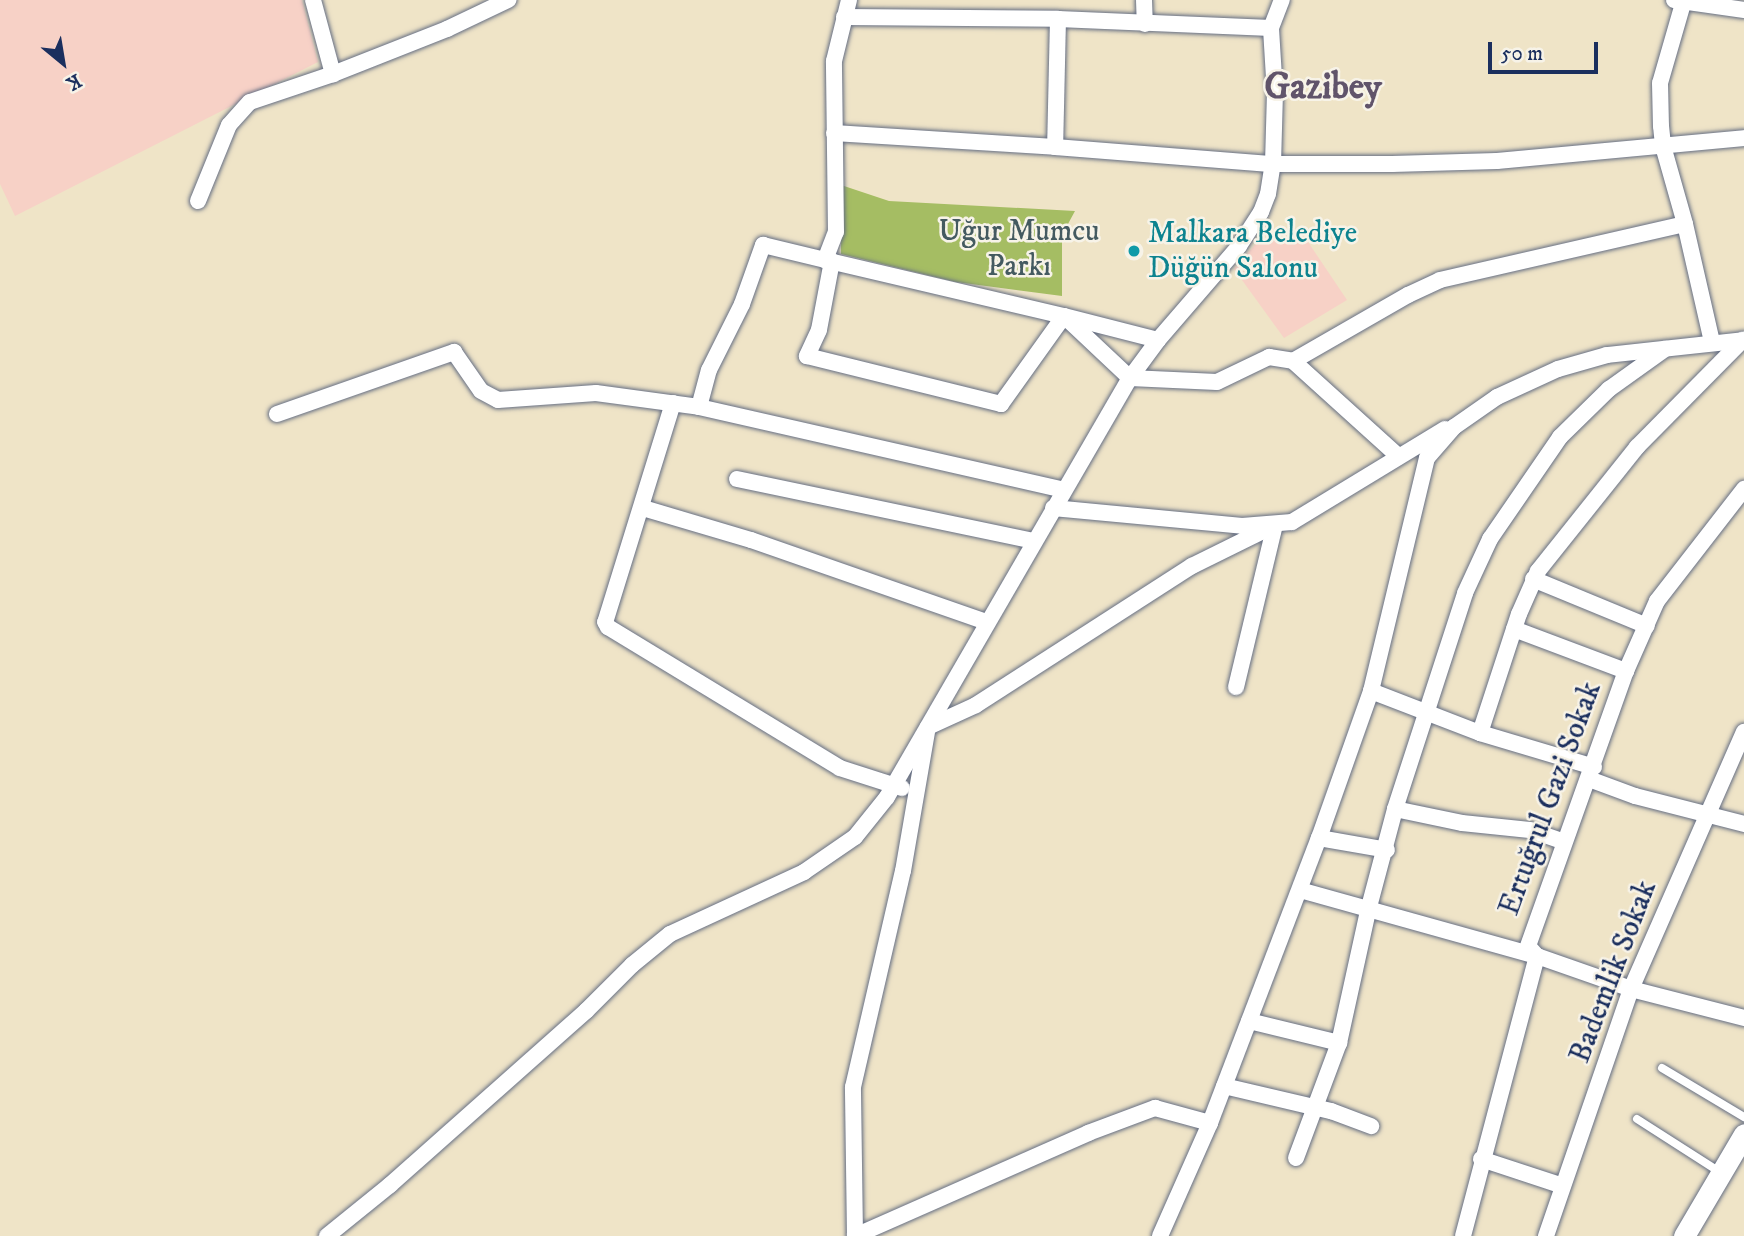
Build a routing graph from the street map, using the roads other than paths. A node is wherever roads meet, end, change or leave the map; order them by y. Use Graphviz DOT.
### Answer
graph roads {
  1 [pos="313,0"];
  2 [pos="508,0"];
  3 [pos="849,0"];
  4 [pos="1144,0"];
  5 [pos="1282,0"];
  6 [pos="1681,1"];
  7 [pos="1744,10"];
  8 [pos="845,17"];
  9 [pos="1058,19"];
  10 [pos="1146,24"];
  11 [pos="1271,28"];
  12 [pos="332,74"];
  13 [pos="834,133"];
  14 [pos="1744,138"];
  15 [pos="1663,146"];
  16 [pos="1055,147"];
  17 [pos="1273,164"];
  18 [pos="198,201"];
  19 [pos="1685,224"];
  20 [pos="828,260"];
  21 [pos="1064,316"];
  22 [pos="1158,340"];
  23 [pos="1744,340"];
  24 [pos="1712,342"];
  25 [pos="1667,348"];
  26 [pos="1293,361"];
  27 [pos="1130,378"];
  28 [pos="673,403"];
  29 [pos="699,407"];
  30 [pos="1475,413"];
  31 [pos="277,414"];
  32 [pos="1398,456"];
  33 [pos="737,479"];
  34 [pos="1744,489"];
  35 [pos="1063,490"];
  36 [pos="643,508"];
  37 [pos="1053,508"];
  38 [pos="1275,525"];
  39 [pos="1033,541"];
  40 [pos="1533,579"];
  41 [pos="987,622"];
  42 [pos="1647,626"];
  43 [pos="1514,629"];
  44 [pos="1626,671"];
  45 [pos="1236,687"];
  46 [pos="1371,691"];
  47 [pos="1428,712"];
  48 [pos="928,727"];
  49 [pos="1744,732"];
  50 [pos="1480,733"];
  51 [pos="1591,773"];
  52 [pos="894,785"];
  53 [pos="916,793"];
  54 [pos="1395,809"];
  55 [pos="1709,814"];
  56 [pos="1744,824"];
  57 [pos="1319,838"];
  58 [pos="1564,842"];
  59 [pos="1387,850"];
  60 [pos="1300,890"];
  61 [pos="1369,908"];
  62 [pos="1537,956"];
  63 [pos="1631,989"];
  64 [pos="1744,1018"];
  65 [pos="1249,1021"];
  66 [pos="1339,1043"];
  67 [pos="1662,1068"];
  68 [pos="1224,1086"];
  69 [pos="1314,1108"];
  70 [pos="1744,1117"];
  71 [pos="1637,1119"];
  72 [pos="1210,1123"];
  73 [pos="1371,1126"];
  74 [pos="1744,1134"];
  75 [pos="1744,1151"];
  76 [pos="1296,1158"];
  77 [pos="1481,1159"];
  78 [pos="1722,1173"];
  79 [pos="1563,1186"];
  80 [pos="327,1236"];
  81 [pos="855,1236"];
  82 [pos="1160,1236"];
  83 [pos="1463,1236"];
  84 [pos="1546,1236"];
  85 [pos="1684,1236"];
  86 [pos="1697,1236"];
  1 -- 12 [label="street"];
  2 -- 12 [label="street"];
  3 -- 8 [label="street"];
  4 -- 10 [label="street"];
  5 -- 11 [label="street"];
  6 -- 7 [label="street"];
  6 -- 15 [label="street"];
  8 -- 9 [label="street"];
  8 -- 13 [label="street"];
  9 -- 10 [label="street"];
  9 -- 16 [label="street"];
  10 -- 11 [label="street"];
  11 -- 17 [label="street"];
  12 -- 18 [label="street"];
  13 -- 16 [label="street"];
  13 -- 20 [label="street"];
  14 -- 15 [label="street"];
  15 -- 17 [label="street"];
  15 -- 19 [label="street"];
  16 -- 17 [label="street"];
  17 -- 22 [label="street"];
  19 -- 24 [label="street"];
  19 -- 26 [label="street"];
  20 -- 21 [label="street"];
  20 -- 21 [label="street"];
  20 -- 29 [label="street"];
  21 -- 22 [label="street"];
  21 -- 27 [label="street"];
  22 -- 27 [label="street"];
  23 -- 24 [label="street"];
  23 -- 40 [label="street"];
  24 -- 25 [label="street"];
  25 -- 30 [label="street"];
  25 -- 47 [label="street"];
  26 -- 27 [label="street"];
  26 -- 32 [label="street"];
  27 -- 35 [label="street"];
  28 -- 29 [label="street"];
  28 -- 31 [label="street"];
  28 -- 36 [label="street"];
  29 -- 35 [label="street"];
  30 -- 32 [label="street"];
  30 -- 46 [label="street"];
  32 -- 38 [label="street"];
  33 -- 39 [label="street"];
  34 -- 42 [label="street, Ertuğrul Gazi Sokak"];
  35 -- 37 [label="street"];
  36 -- 41 [label="street"];
  36 -- 52 [label="street"];
  37 -- 38 [label="street"];
  37 -- 39 [label="street"];
  38 -- 45 [label="street"];
  38 -- 48 [label="street"];
  39 -- 41 [label="street"];
  40 -- 42 [label="street"];
  40 -- 43 [label="street"];
  41 -- 48 [label="street"];
  42 -- 44 [label="street, Ertuğrul Gazi Sokak"];
  43 -- 44 [label="street"];
  43 -- 50 [label="street"];
  44 -- 51 [label="street, Ertuğrul Gazi Sokak"];
  46 -- 47 [label="street"];
  46 -- 57 [label="street"];
  47 -- 50 [label="street"];
  47 -- 54 [label="street"];
  48 -- 52 [label="street"];
  48 -- 53 [label="street"];
  49 -- 55 [label="street, Bademlik Sokak"];
  50 -- 51 [label="street"];
  51 -- 55 [label="street"];
  51 -- 58 [label="street, Ertuğrul Gazi Sokak"];
  52 -- 53 [label="street"];
  52 -- 80 [label="street"];
  53 -- 81 [label="street"];
  54 -- 58 [label="street"];
  54 -- 59 [label="street"];
  55 -- 56 [label="street"];
  55 -- 63 [label="street, Bademlik Sokak"];
  57 -- 59 [label="street"];
  57 -- 60 [label="street"];
  58 -- 62 [label="street, Ertuğrul Gazi Sokak"];
  59 -- 61 [label="street"];
  60 -- 61 [label="street"];
  60 -- 65 [label="street"];
  61 -- 62 [label="street"];
  61 -- 66 [label="street"];
  62 -- 63 [label="street"];
  62 -- 77 [label="street, Ertuğrul Gazi Sokak"];
  63 -- 64 [label="street"];
  63 -- 79 [label="street, Bademlik Sokak"];
  65 -- 66 [label="street"];
  65 -- 68 [label="street"];
  66 -- 69 [label="street"];
  67 -- 70 [label="lane"];
  68 -- 69 [label="street"];
  68 -- 72 [label="street"];
  69 -- 73 [label="street"];
  69 -- 76 [label="street"];
  71 -- 78 [label="lane"];
  72 -- 81 [label="street"];
  72 -- 82 [label="street"];
  74 -- 78 [label="street"];
  75 -- 86 [label="street"];
  77 -- 79 [label="street"];
  77 -- 83 [label="street, Ertuğrul Gazi Sokak"];
  78 -- 85 [label="street"];
  79 -- 84 [label="street, Bademlik Sokak"];
}
